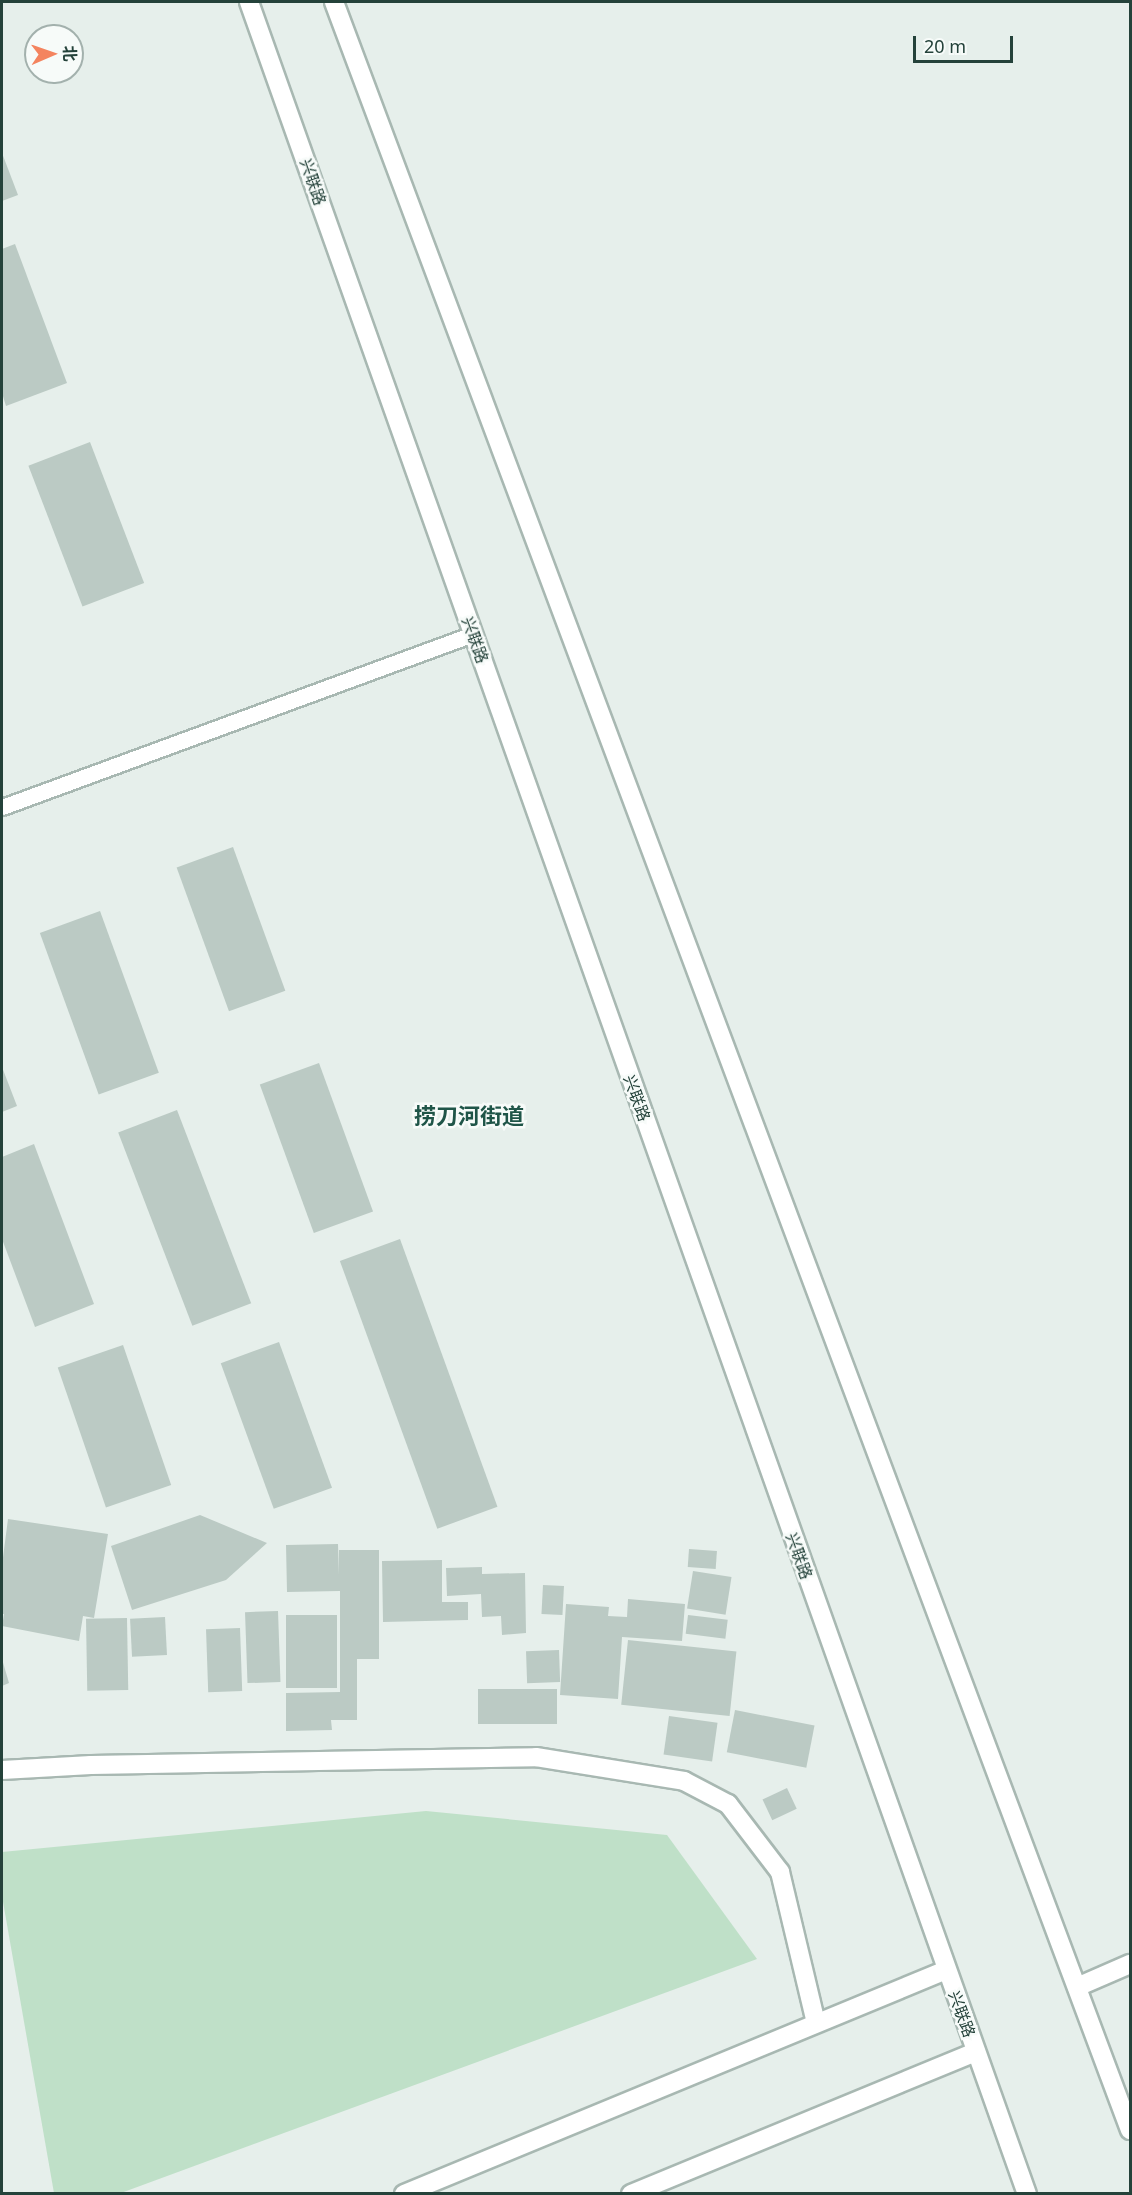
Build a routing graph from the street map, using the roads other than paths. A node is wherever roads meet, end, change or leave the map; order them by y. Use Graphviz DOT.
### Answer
graph roads {
  1 [pos="249,2"];
  2 [pos="334,2"];
  3 [pos="473,634"];
  4 [pos="2,807"];
  5 [pos="2,1770"];
  6 [pos="1131,1964"];
  7 [pos="946,1970"];
  8 [pos="1077,1987"];
  9 [pos="816,2023"];
  10 [pos="976,2052"];
  11 [pos="1131,2130"];
  12 [pos="404,2193"];
  13 [pos="631,2193"];
  14 [pos="1027,2193"];
  1 -- 3 [label="main road, 兴联路"];
  2 -- 8 [label="main road"];
  3 -- 4 [label="lane"];
  3 -- 7 [label="main road, 兴联路"];
  5 -- 9 [label="main road"];
  6 -- 8 [label="main road"];
  7 -- 9 [label="main road"];
  7 -- 10 [label="main road, 兴联路"];
  8 -- 11 [label="main road"];
  9 -- 12 [label="main road"];
  10 -- 13 [label="main road"];
  10 -- 14 [label="main road, 兴联路"];
}
